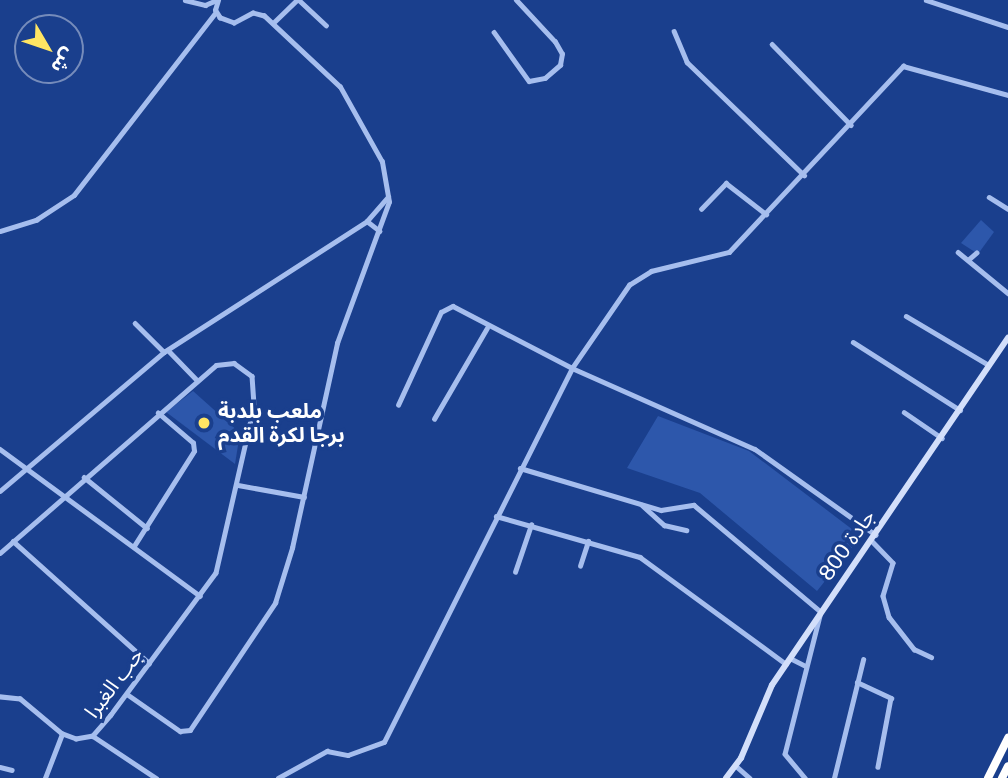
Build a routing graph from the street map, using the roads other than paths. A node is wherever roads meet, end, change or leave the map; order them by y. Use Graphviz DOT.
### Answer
graph roads {
  1 [pos="185,0"];
  2 [pos="218,0"];
  3 [pos="298,0"];
  4 [pos="516,0"];
  5 [pos="926,0"];
  6 [pos="215,13"];
  7 [pos="273,23"];
  8 [pos="326,25"];
  9 [pos="1008,27"];
  10 [pos="674,31"];
  11 [pos="494,32"];
  12 [pos="772,44"];
  13 [pos="1008,95"];
  14 [pos="851,125"];
  15 [pos="804,175"];
  16 [pos="388,196"];
  17 [pos="989,197"];
  18 [pos="1008,208"];
  19 [pos="701,209"];
  20 [pos="766,214"];
  21 [pos="367,221"];
  22 [pos="0,230"];
  23 [pos="380,231"];
  24 [pos="958,252"];
  25 [pos="976,253"];
  26 [pos="968,260"];
  27 [pos="1007,291"];
  28 [pos="906,316"];
  29 [pos="135,323"];
  30 [pos="487,328"];
  31 [pos="1008,338"];
  32 [pos="853,342"];
  33 [pos="166,351"];
  34 [pos="990,365"];
  35 [pos="572,368"];
  36 [pos="197,380"];
  37 [pos="398,405"];
  38 [pos="961,410"];
  39 [pos="904,412"];
  40 [pos="158,413"];
  41 [pos="434,419"];
  42 [pos="942,439"];
  43 [pos="0,449"];
  44 [pos="29,467"];
  45 [pos="520,468"];
  46 [pos="84,477"];
  47 [pos="238,485"];
  48 [pos="0,491"];
  49 [pos="63,493"];
  50 [pos="304,497"];
  51 [pos="638,503"];
  52 [pos="496,516"];
  53 [pos="531,525"];
  54 [pos="147,528"];
  55 [pos="686,530"];
  56 [pos="874,538"];
  57 [pos="13,541"];
  58 [pos="588,541"];
  59 [pos="134,546"];
  60 [pos="0,553"];
  61 [pos="580,566"];
  62 [pos="515,572"];
  63 [pos="200,596"];
  64 [pos="821,612"];
  65 [pos="931,657"];
  66 [pos="863,660"];
  67 [pos="788,661"];
  68 [pos="149,663"];
  69 [pos="806,666"];
  70 [pos="858,682"];
  71 [pos="127,694"];
  72 [pos="0,697"];
  73 [pos="62,734"];
  74 [pos="93,736"];
  75 [pos="1008,738"];
  76 [pos="736,766"];
  77 [pos="1008,766"];
  78 [pos="0,767"];
  79 [pos="878,767"];
  80 [pos="12,770"];
  81 [pos="45,778"];
  82 [pos="156,778"];
  83 [pos="278,778"];
  84 [pos="726,778"];
  85 [pos="750,778"];
  86 [pos="805,778"];
  87 [pos="834,778"];
  88 [pos="988,778"];
  89 [pos="1002,778"];
  1 -- 2 [label="street"];
  2 -- 6 [label="street"];
  3 -- 7 [label="street"];
  3 -- 8 [label="street"];
  4 -- 11 [label="street"];
  5 -- 9 [label="street"];
  6 -- 7 [label="street"];
  6 -- 22 [label="street"];
  7 -- 16 [label="street"];
  10 -- 15 [label="street"];
  12 -- 14 [label="street"];
  13 -- 14 [label="street"];
  14 -- 15 [label="street"];
  15 -- 20 [label="street"];
  16 -- 21 [label="street"];
  16 -- 23 [label="street"];
  17 -- 18 [label="street"];
  19 -- 20 [label="street"];
  20 -- 35 [label="street"];
  21 -- 23 [label="street"];
  21 -- 33 [label="street"];
  23 -- 50 [label="street"];
  24 -- 26 [label="street"];
  25 -- 26 [label="street"];
  26 -- 27 [label="street"];
  28 -- 34 [label="street"];
  29 -- 33 [label="street"];
  30 -- 35 [label="street"];
  30 -- 37 [label="street"];
  30 -- 41 [label="street"];
  31 -- 34 [label="main road, جادة 800"];
  32 -- 38 [label="street"];
  33 -- 36 [label="street"];
  33 -- 44 [label="street"];
  34 -- 38 [label="main road, جادة 800"];
  35 -- 45 [label="street"];
  35 -- 56 [label="street"];
  36 -- 40 [label="street"];
  36 -- 47 [label="street, جب الغبرا"];
  38 -- 42 [label="main road, جادة 800"];
  39 -- 42 [label="street"];
  40 -- 46 [label="street"];
  40 -- 54 [label="street"];
  42 -- 56 [label="main road, جادة 800"];
  43 -- 44 [label="street"];
  44 -- 48 [label="street"];
  44 -- 49 [label="street"];
  45 -- 51 [label="street"];
  45 -- 52 [label="street"];
  46 -- 49 [label="street"];
  46 -- 54 [label="street"];
  47 -- 50 [label="street"];
  47 -- 63 [label="street, جب الغبرا"];
  49 -- 57 [label="street"];
  49 -- 59 [label="street"];
  50 -- 71 [label="street"];
  51 -- 55 [label="street"];
  51 -- 64 [label="street"];
  52 -- 53 [label="street"];
  52 -- 83 [label="street"];
  53 -- 58 [label="street"];
  53 -- 62 [label="street"];
  54 -- 59 [label="street"];
  56 -- 64 [label="main road, جادة 800"];
  56 -- 65 [label="street"];
  57 -- 60 [label="street"];
  57 -- 68 [label="street"];
  58 -- 61 [label="street"];
  58 -- 67 [label="street"];
  59 -- 63 [label="street"];
  63 -- 68 [label="street, جب الغبرا"];
  64 -- 67 [label="main road, جادة 800"];
  64 -- 69 [label="street"];
  66 -- 70 [label="street"];
  67 -- 69 [label="street"];
  67 -- 76 [label="main road, جادة 800"];
  68 -- 71 [label="street, جب الغبرا"];
  69 -- 86 [label="street"];
  70 -- 79 [label="street"];
  70 -- 87 [label="street"];
  71 -- 74 [label="street, جب الغبرا"];
  72 -- 73 [label="street, جب الغبرا"];
  73 -- 74 [label="street, جب الغبرا"];
  73 -- 81 [label="street"];
  74 -- 82 [label="street"];
  75 -- 88 [label="highway"];
  76 -- 84 [label="main road, جادة 800"];
  76 -- 85 [label="street"];
  77 -- 89 [label="highway"];
  78 -- 80 [label="street"];
}
